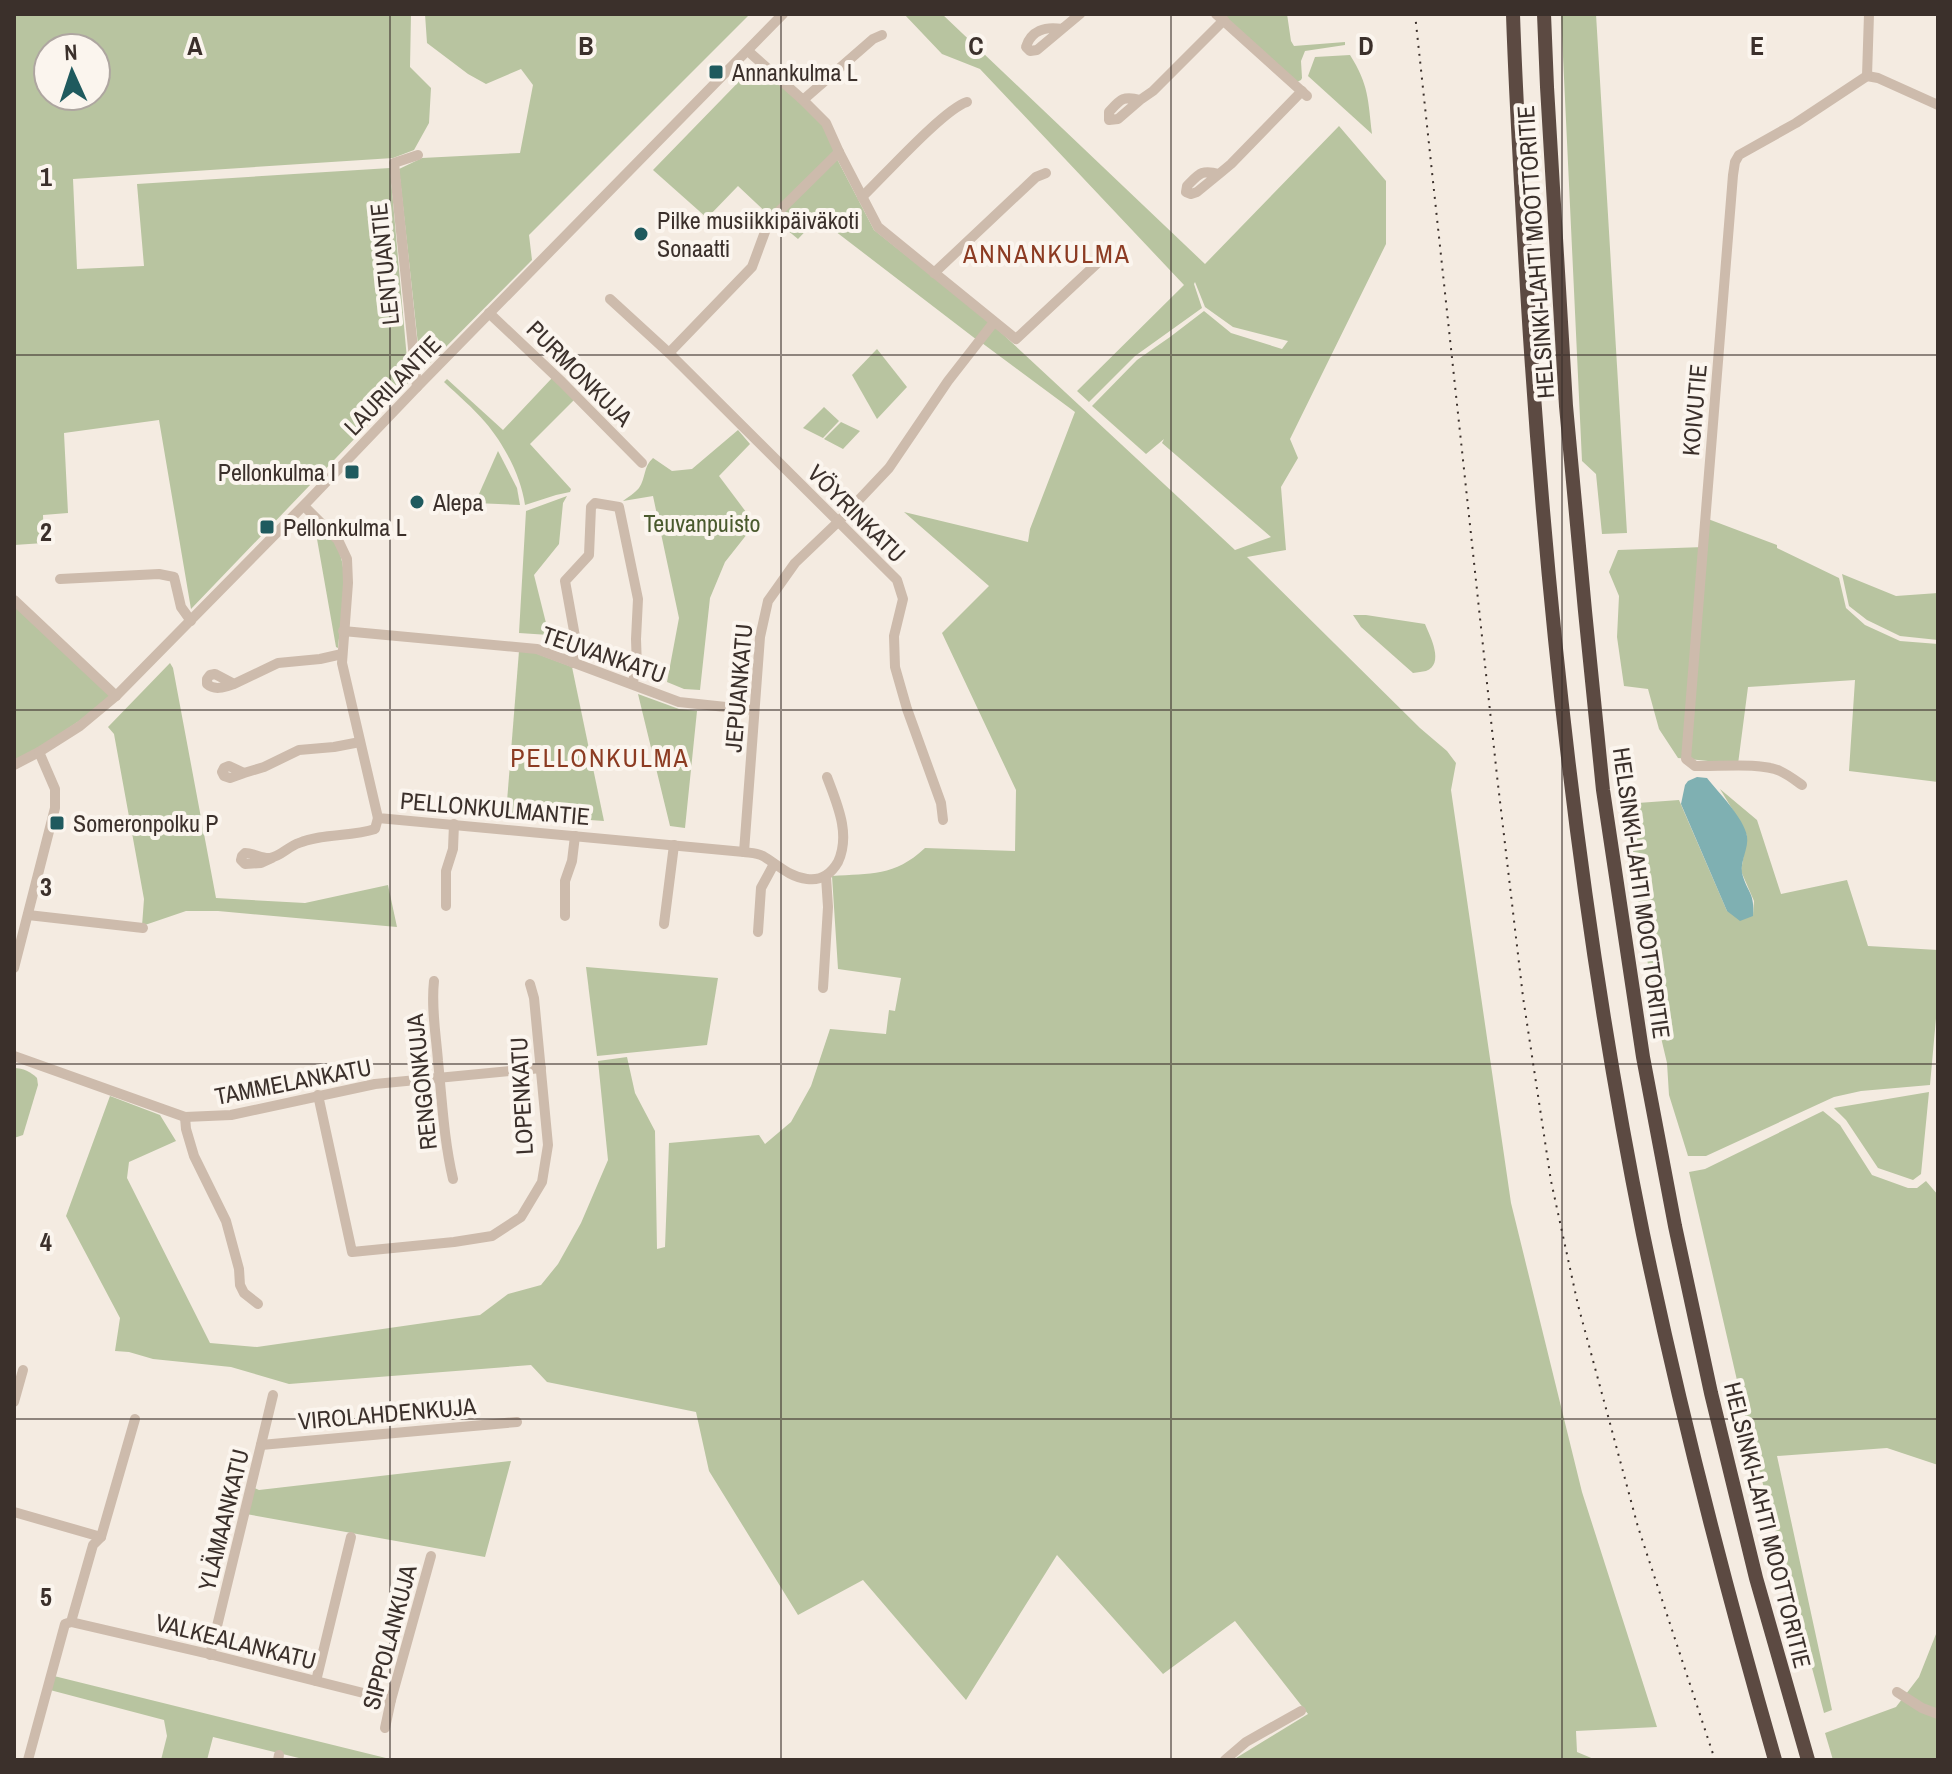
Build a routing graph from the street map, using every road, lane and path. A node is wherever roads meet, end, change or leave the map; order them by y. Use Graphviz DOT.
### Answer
graph roads {
  1 [pos="783,14"];
  2 [pos="1080,14"];
  3 [pos="1513,14"];
  4 [pos="1544,14"];
  5 [pos="1869,14"];
  6 [pos="1220,17"];
  7 [pos="1062,29"];
  8 [pos="882,35"];
  9 [pos="748,51"];
  10 [pos="1867,76"];
  11 [pos="803,100"];
  12 [pos="1140,100"];
  13 [pos="967,102"];
  14 [pos="1938,105"];
  15 [pos="839,152"];
  16 [pos="418,155"];
  17 [pos="1046,173"];
  18 [pos="1219,174"];
  19 [pos="862,197"];
  20 [pos="1117,254"];
  21 [pos="934,273"];
  22 [pos="610,299"];
  23 [pos="489,313"];
  24 [pos="994,322"];
  25 [pos="669,353"];
  26 [pos="417,387"];
  27 [pos="642,463"];
  28 [pos="304,506"];
  29 [pos="838,522"];
  30 [pos="60,579"];
  31 [pos="14,600"];
  32 [pos="191,621"];
  33 [pos="343,631"];
  34 [pos="342,654"];
  35 [pos="573,663"];
  36 [pos="234,684"];
  37 [pos="632,684"];
  38 [pos="116,696"];
  39 [pos="754,710"];
  40 [pos="360,742"];
  41 [pos="39,752"];
  42 [pos="14,765"];
  43 [pos="244,773"];
  44 [pos="827,777"];
  45 [pos="1802,785"];
  46 [pos="378,818"];
  47 [pos="943,820"];
  48 [pos="454,824"];
  49 [pos="575,836"];
  50 [pos="674,845"];
  51 [pos="744,852"];
  52 [pos="272,858"];
  53 [pos="774,864"];
  54 [pos="826,877"];
  55 [pos="446,906"];
  56 [pos="28,915"];
  57 [pos="565,916"];
  58 [pos="664,924"];
  59 [pos="143,928"];
  60 [pos="758,932"];
  61 [pos="14,968"];
  62 [pos="434,981"];
  63 [pos="530,984"];
  64 [pos="823,988"];
  65 [pos="14,1056"];
  66 [pos="541,1068"];
  67 [pos="439,1078"];
  68 [pos="318,1095"];
  69 [pos="185,1117"];
  70 [pos="453,1179"];
  71 [pos="258,1304"];
  72 [pos="23,1370"];
  73 [pos="273,1395"];
  74 [pos="14,1402"];
  75 [pos="135,1419"];
  76 [pos="517,1422"];
  77 [pos="261,1445"];
  78 [pos="14,1512"];
  79 [pos="101,1537"];
  80 [pos="351,1537"];
  81 [pos="431,1556"];
  82 [pos="71,1622"];
  83 [pos="210,1655"];
  84 [pos="316,1681"];
  85 [pos="1897,1692"];
  86 [pos="391,1700"];
  87 [pos="1301,1711"];
  88 [pos="1938,1714"];
  89 [pos="385,1728"];
  90 [pos="28,1760"];
  91 [pos="1225,1760"];
  92 [pos="1775,1760"];
  93 [pos="1808,1760"];
  1 -- 9 [label="street, LAURILANTIE"];
  2 -- 7 [label="street"];
  3 -- 92 [label="highway, HELSINKI-LAHTI MOOTTORITIE"];
  4 -- 93 [label="highway, HELSINKI-LAHTI MOOTTORITIE"];
  5 -- 10 [label="street"];
  6 -- 12 [label="street"];
  6 -- 18 [label="street"];
  8 -- 11 [label="street"];
  9 -- 11 [label="street"];
  9 -- 23 [label="street, LAURILANTIE"];
  10 -- 14 [label="street"];
  10 -- 45 [label="street, KOIVUTIE"];
  11 -- 15 [label="street"];
  13 -- 19 [label="street"];
  15 -- 19 [label="street"];
  15 -- 25 [label="street"];
  16 -- 26 [label="street, LENTUANTIE"];
  17 -- 21 [label="street"];
  19 -- 21 [label="street"];
  20 -- 24 [label="street"];
  21 -- 24 [label="street"];
  22 -- 25 [label="street, VÖYRINKATU"];
  23 -- 26 [label="street, LAURILANTIE"];
  23 -- 27 [label="street, PURMONKUJA"];
  24 -- 29 [label="street, JEPUANKATU"];
  25 -- 29 [label="street, VÖYRINKATU"];
  26 -- 28 [label="street, LAURILANTIE"];
  28 -- 32 [label="street, LAURILANTIE"];
  28 -- 33 [label="street, PELLONKULMANTIE"];
  29 -- 39 [label="street, JEPUANKATU"];
  29 -- 47 [label="street, VÖYRINKATU"];
  30 -- 32 [label="street"];
  31 -- 38 [label="street"];
  32 -- 38 [label="street, LAURILANTIE"];
  33 -- 34 [label="street, PELLONKULMANTIE"];
  33 -- 35 [label="street, TEUVANKATU"];
  34 -- 36 [label="street"];
  34 -- 40 [label="street, PELLONKULMANTIE"];
  35 -- 37 [label="street, TEUVANKATU"];
  35 -- 37 [label="street"];
  37 -- 39 [label="street, TEUVANKATU"];
  38 -- 41 [label="street, LAURILANTIE"];
  39 -- 51 [label="street, JEPUANKATU"];
  40 -- 43 [label="street"];
  40 -- 46 [label="street, PELLONKULMANTIE"];
  41 -- 42 [label="street, LAURILANTIE"];
  41 -- 56 [label="street"];
  44 -- 54 [label="street"];
  46 -- 48 [label="street, PELLONKULMANTIE"];
  46 -- 52 [label="street"];
  48 -- 49 [label="street, PELLONKULMANTIE"];
  48 -- 55 [label="street"];
  49 -- 50 [label="street, PELLONKULMANTIE"];
  49 -- 57 [label="street"];
  50 -- 51 [label="street, PELLONKULMANTIE"];
  50 -- 58 [label="street"];
  51 -- 53 [label="street, PELLONKULMANTIE"];
  53 -- 54 [label="street, PELLONKULMANTIE"];
  53 -- 60 [label="street"];
  54 -- 64 [label="street"];
  56 -- 59 [label="street"];
  56 -- 61 [label="street"];
  62 -- 67 [label="street, RENGONKUJA"];
  63 -- 66 [label="street, LOPENKATU"];
  65 -- 69 [label="street, TAMMELANKATU"];
  66 -- 67 [label="street, TAMMELANKATU"];
  66 -- 68 [label="street, LOPENKATU"];
  67 -- 68 [label="street, TAMMELANKATU"];
  67 -- 70 [label="street, RENGONKUJA"];
  68 -- 69 [label="street, TAMMELANKATU"];
  69 -- 71 [label="street"];
  72 -- 74 [label="street"];
  73 -- 77 [label="street, YLÄMAANKATU"];
  75 -- 79 [label="street"];
  76 -- 77 [label="street, VIROLAHDENKUJA"];
  77 -- 83 [label="street, YLÄMAANKATU"];
  78 -- 79 [label="street"];
  79 -- 82 [label="street"];
  80 -- 84 [label="street"];
  81 -- 86 [label="street, SIPPOLANKUJA"];
  82 -- 83 [label="street, VALKEALANKATU"];
  82 -- 90 [label="street"];
  83 -- 84 [label="street, VALKEALANKATU"];
  84 -- 86 [label="street, VALKEALANKATU"];
  85 -- 88 [label="street"];
  86 -- 89 [label="street, SIPPOLANKUJA"];
  87 -- 91 [label="street"];
}
